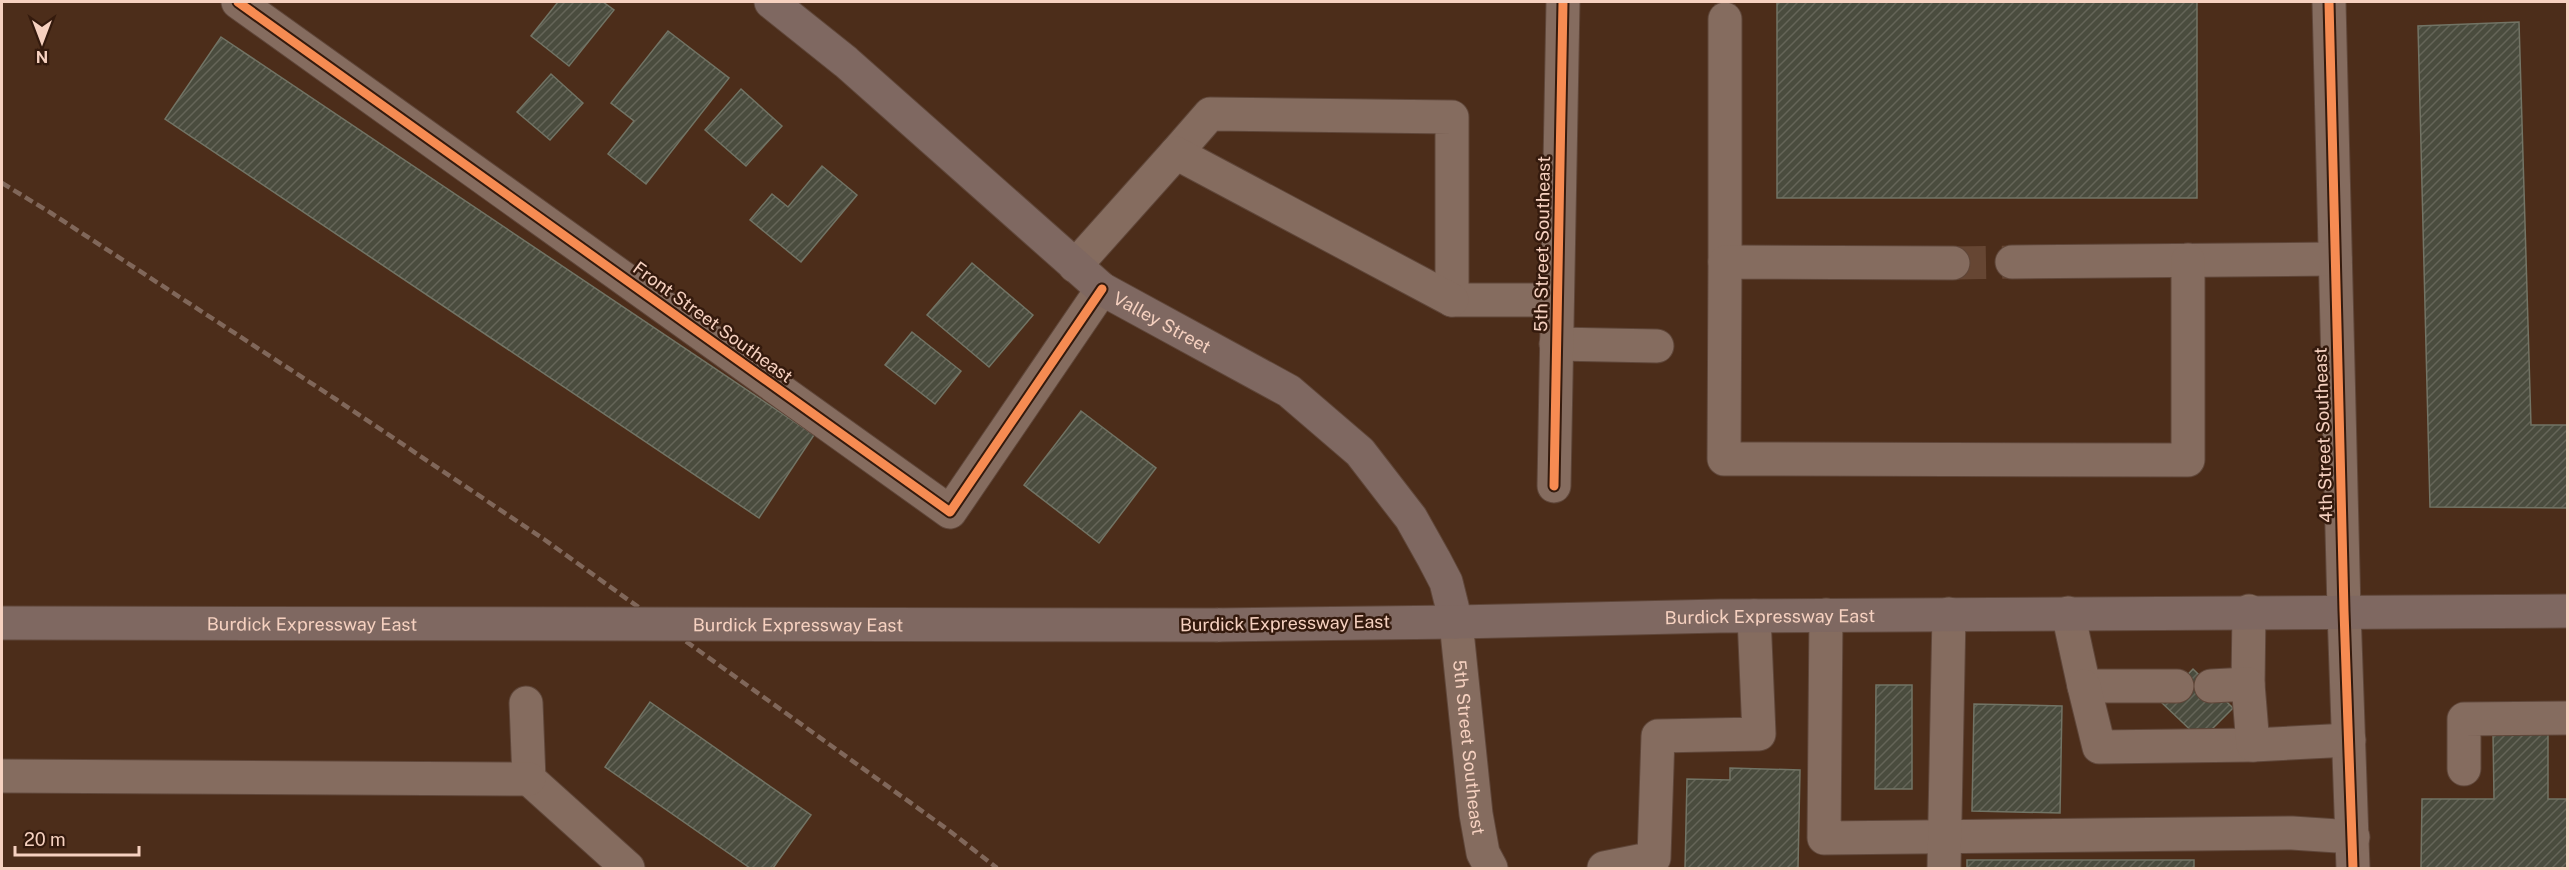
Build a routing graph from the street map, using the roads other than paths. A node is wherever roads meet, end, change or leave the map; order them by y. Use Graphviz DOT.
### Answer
graph roads {
  1 [pos="238,2"];
  2 [pos="771,2"];
  3 [pos="1563,2"];
  4 [pos="2329,2"];
  5 [pos="1725,19"];
  6 [pos="1176,153"];
  7 [pos="2335,259"];
  8 [pos="2188,260"];
  9 [pos="1725,262"];
  10 [pos="2012,262"];
  11 [pos="1953,263"];
  12 [pos="1075,266"];
  13 [pos="1102,289"];
  14 [pos="1452,300"];
  15 [pos="1557,300"];
  16 [pos="1556,344"];
  17 [pos="1656,346"];
  18 [pos="1554,486"];
  19 [pos="2249,611"];
  20 [pos="2344,611"];
  21 [pos="2568,611"];
  22 [pos="2068,613"];
  23 [pos="1949,614"];
  24 [pos="1826,615"];
  25 [pos="1754,616"];
  26 [pos="1456,622"];
  27 [pos="2,623"];
  28 [pos="2248,684"];
  29 [pos="2084,686"];
  30 [pos="2177,686"];
  31 [pos="2211,686"];
  32 [pos="526,703"];
  33 [pos="2568,718"];
  34 [pos="2349,740"];
  35 [pos="2253,745"];
  36 [pos="2464,769"];
  37 [pos="2,776"];
  38 [pos="529,779"];
  39 [pos="1945,836"];
  40 [pos="2354,853"];
  41 [pos="1655,863"];
  42 [pos="628,868"];
  43 [pos="1491,868"];
  44 [pos="1604,868"];
  45 [pos="1944,868"];
  1 -- 13 [label="street, Front Street Southeast"];
  2 -- 12 [label="main road, Valley Street"];
  3 -- 15 [label="street, 5th Street Southeast"];
  4 -- 7 [label="street, 4th Street Southeast"];
  5 -- 9 [label="street"];
  6 -- 12 [label="street"];
  6 -- 14 [label="street"];
  6 -- 14 [label="street"];
  7 -- 8 [label="street"];
  7 -- 20 [label="street, 4th Street Southeast"];
  8 -- 9 [label="street"];
  8 -- 10 [label="street"];
  9 -- 11 [label="street"];
  12 -- 13 [label="main road, Valley Street"];
  13 -- 26 [label="main road, Valley Street"];
  14 -- 15 [label="street"];
  15 -- 16 [label="street, 5th Street Southeast"];
  16 -- 17 [label="street"];
  16 -- 18 [label="street, 5th Street Southeast"];
  19 -- 20 [label="main road, Burdick Expressway East"];
  19 -- 22 [label="main road, Burdick Expressway East"];
  19 -- 28 [label="street"];
  20 -- 21 [label="main road, Burdick Expressway East"];
  20 -- 34 [label="street, 4th Street Southeast"];
  22 -- 23 [label="main road, Burdick Expressway East"];
  22 -- 29 [label="street"];
  23 -- 24 [label="main road, Burdick Expressway East"];
  23 -- 39 [label="street"];
  24 -- 25 [label="main road, Burdick Expressway East"];
  24 -- 39 [label="street"];
  25 -- 26 [label="main road, Burdick Expressway East"];
  25 -- 41 [label="street"];
  26 -- 27 [label="main road, Burdick Expressway East, bridge"];
  26 -- 43 [label="street, 5th Street Southeast"];
  28 -- 31 [label="street"];
  28 -- 35 [label="street"];
  29 -- 30 [label="street"];
  29 -- 35 [label="street"];
  32 -- 38 [label="street"];
  33 -- 36 [label="street"];
  34 -- 35 [label="street"];
  34 -- 40 [label="street, 4th Street Southeast"];
  37 -- 38 [label="street"];
  38 -- 42 [label="street"];
  39 -- 40 [label="street"];
  39 -- 45 [label="street"];
  41 -- 44 [label="street"];
}
